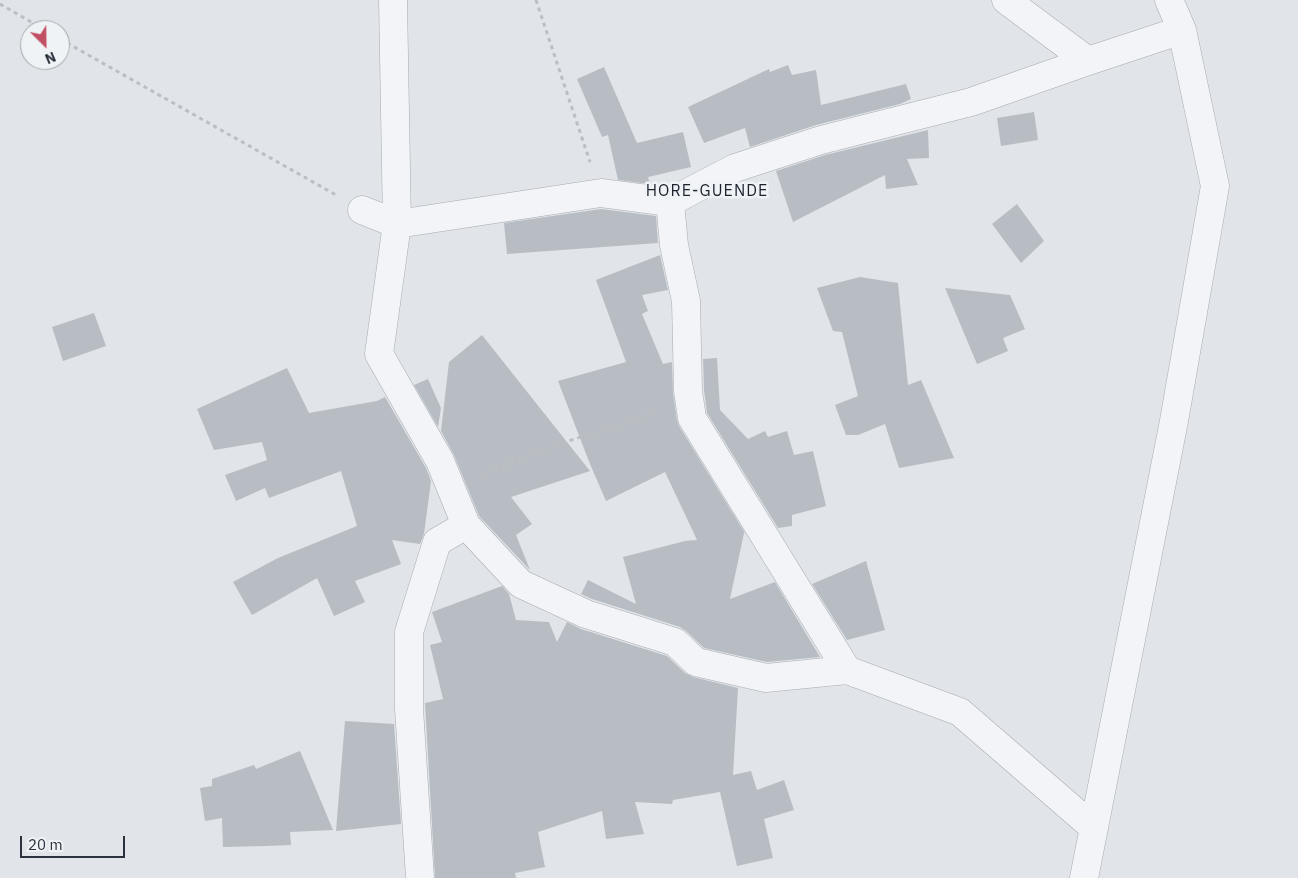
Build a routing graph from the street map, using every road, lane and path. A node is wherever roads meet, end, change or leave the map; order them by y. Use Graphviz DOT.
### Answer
graph roads {
  1 [pos="393,0"];
  2 [pos="536,0"];
  3 [pos="1006,0"];
  4 [pos="1169,0"];
  5 [pos="0,4"];
  6 [pos="28,20"];
  7 [pos="1182,30"];
  8 [pos="70,44"];
  9 [pos="1088,61"];
  10 [pos="601,193"];
  11 [pos="670,202"];
  12 [pos="362,210"];
  13 [pos="397,224"];
  14 [pos="688,398"];
  15 [pos="450,487"];
  16 [pos="466,525"];
  17 [pos="846,670"];
  18 [pos="1094,828"];
  19 [pos="420,878"];
  20 [pos="1084,878"];
  1 -- 13 [label="street"];
  2 -- 10 [label="path"];
  3 -- 9 [label="street"];
  4 -- 7 [label="street"];
  5 -- 6 [label="path"];
  7 -- 9 [label="street"];
  7 -- 18 [label="street"];
  8 -- 12 [label="path"];
  9 -- 11 [label="street"];
  10 -- 11 [label="street"];
  10 -- 13 [label="street"];
  11 -- 14 [label="street"];
  12 -- 13 [label="street"];
  13 -- 15 [label="street"];
  14 -- 15 [label="path"];
  14 -- 17 [label="street"];
  15 -- 16 [label="street"];
  16 -- 17 [label="street"];
  16 -- 19 [label="street"];
  17 -- 18 [label="street"];
  18 -- 20 [label="street"];
}
